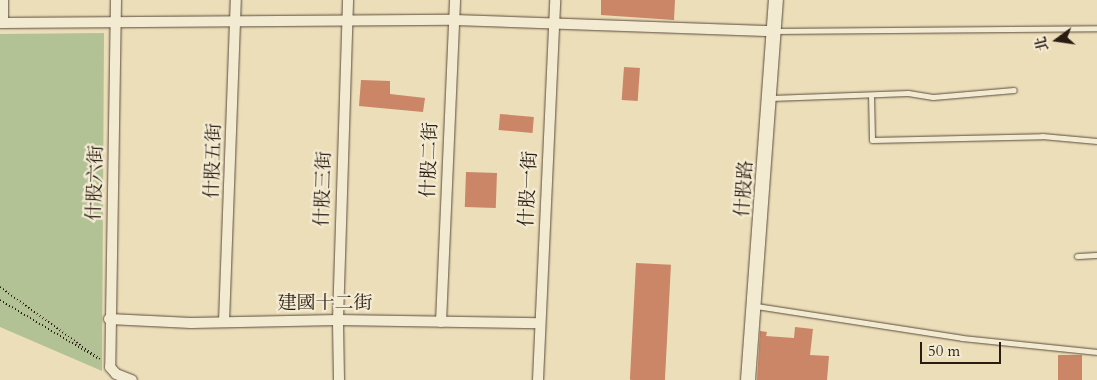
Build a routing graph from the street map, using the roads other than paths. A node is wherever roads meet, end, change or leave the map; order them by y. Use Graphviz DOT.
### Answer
graph roads {
  1 [pos="3,0"];
  2 [pos="116,0"];
  3 [pos="236,0"];
  4 [pos="348,0"];
  5 [pos="454,0"];
  6 [pos="555,0"];
  7 [pos="776,0"];
  8 [pos="347,19"];
  9 [pos="454,20"];
  10 [pos="2,23"];
  11 [pos="116,23"];
  12 [pos="235,24"];
  13 [pos="554,24"];
  14 [pos="1097,28"];
  15 [pos="773,31"];
  16 [pos="1014,90"];
  17 [pos="871,95"];
  18 [pos="771,98"];
  19 [pos="1097,141"];
  20 [pos="1097,255"];
  21 [pos="1077,256"];
  22 [pos="755,306"];
  23 [pos="109,320"];
  24 [pos="338,320"];
  25 [pos="224,322"];
  26 [pos="441,322"];
  27 [pos="540,323"];
  28 [pos="1097,352"];
  29 [pos="132,380"];
  30 [pos="339,380"];
  31 [pos="538,380"];
  32 [pos="748,380"];
  1 -- 10 [label="street"];
  2 -- 11 [label="street, 什股六街"];
  3 -- 12 [label="street, 什股五街"];
  4 -- 8 [label="street, 什股三街"];
  5 -- 9 [label="street, 什股二街"];
  6 -- 13 [label="street, 什股一街"];
  7 -- 15 [label="street, 什股路"];
  8 -- 9 [label="street"];
  8 -- 12 [label="street"];
  8 -- 24 [label="street, 什股三街"];
  9 -- 13 [label="street"];
  9 -- 26 [label="street, 什股二街"];
  10 -- 11 [label="street"];
  11 -- 12 [label="street"];
  11 -- 23 [label="street, 什股六街"];
  12 -- 25 [label="street, 什股五街"];
  13 -- 15 [label="street"];
  13 -- 27 [label="street, 什股一街"];
  14 -- 15 [label="lane"];
  15 -- 18 [label="street, 什股路"];
  16 -- 17 [label="lane"];
  17 -- 18 [label="lane"];
  17 -- 19 [label="lane"];
  18 -- 22 [label="street, 什股路"];
  20 -- 21 [label="lane"];
  22 -- 28 [label="lane"];
  22 -- 32 [label="street, 什股路"];
  23 -- 25 [label="street, 建國十二街"];
  23 -- 29 [label="street, 什股六街"];
  24 -- 25 [label="street, 建國十二街"];
  24 -- 26 [label="street, 建國十二街"];
  24 -- 30 [label="street, 什股三街"];
  26 -- 27 [label="street, 建國十二街"];
  27 -- 31 [label="street, 什股一街"];
}
